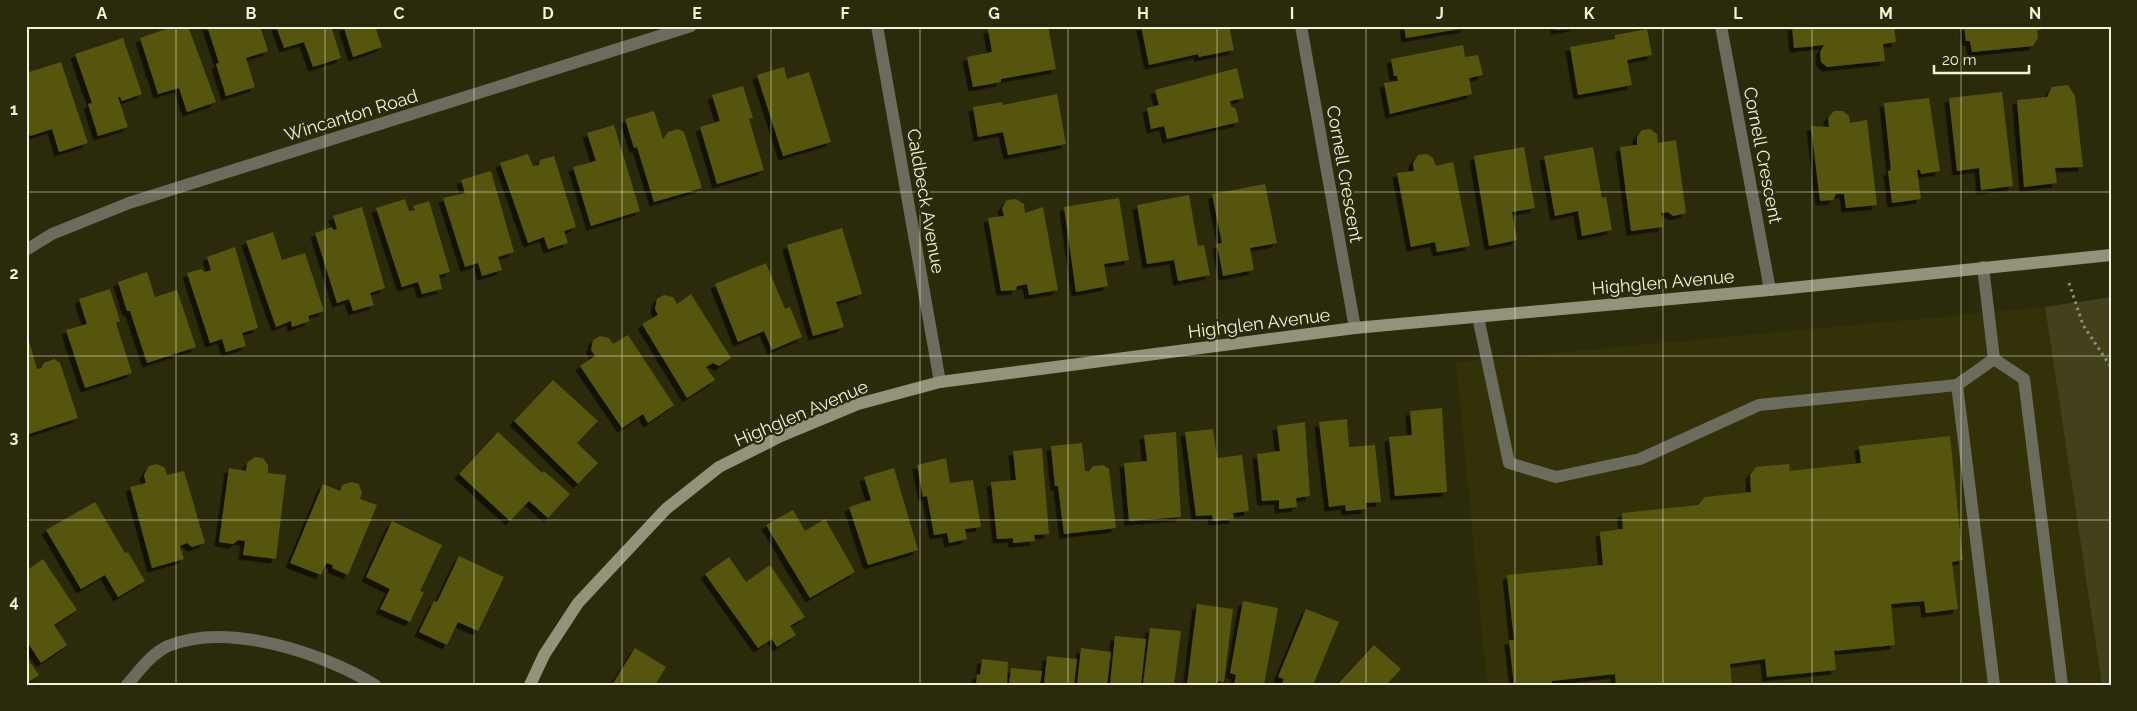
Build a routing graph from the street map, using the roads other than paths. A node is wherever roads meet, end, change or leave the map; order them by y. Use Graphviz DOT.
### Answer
graph roads {
  1 [pos="690,26"];
  2 [pos="877,26"];
  3 [pos="1301,26"];
  4 [pos="1720,26"];
  5 [pos="26,250"];
  6 [pos="2111,254"];
  7 [pos="1983,268"];
  8 [pos="1770,290"];
  9 [pos="1478,317"];
  10 [pos="1355,328"];
  11 [pos="1994,360"];
  12 [pos="940,382"];
  13 [pos="1957,385"];
  14 [pos="126,685"];
  15 [pos="375,685"];
  16 [pos="530,685"];
  17 [pos="1994,685"];
  18 [pos="2062,685"];
  1 -- 5 [label="street, Wincanton Road"];
  2 -- 12 [label="street, Caldbeck Avenue"];
  3 -- 10 [label="street, Cornell Crescent"];
  4 -- 8 [label="street, Cornell Crescent"];
  6 -- 7 [label="street, Highglen Avenue"];
  7 -- 8 [label="street, Highglen Avenue"];
  7 -- 11 [label="street"];
  8 -- 9 [label="street, Highglen Avenue"];
  9 -- 10 [label="street, Highglen Avenue"];
  9 -- 13 [label="street"];
  10 -- 12 [label="street, Highglen Avenue"];
  11 -- 13 [label="street"];
  11 -- 18 [label="street"];
  12 -- 16 [label="street, Highglen Avenue"];
  13 -- 17 [label="street"];
  14 -- 15 [label="street"];
}
